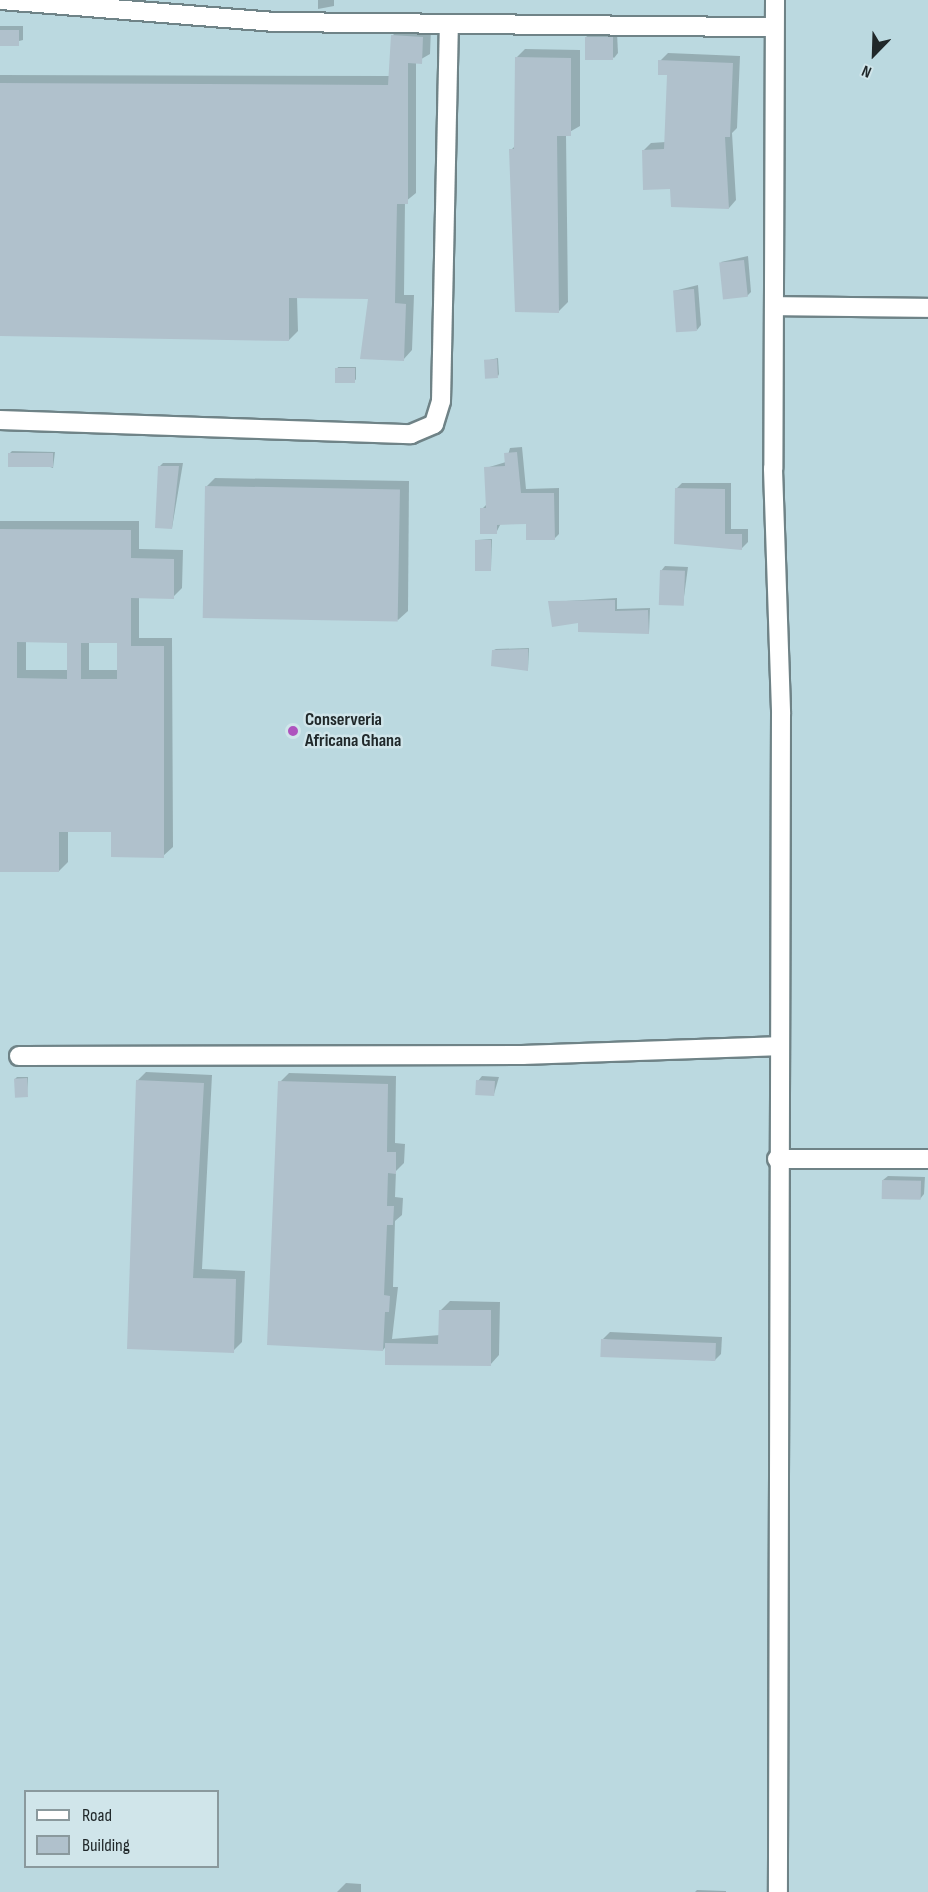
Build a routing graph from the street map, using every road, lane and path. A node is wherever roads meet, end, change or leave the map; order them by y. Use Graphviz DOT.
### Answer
graph roads {
  1 [pos="1,0"];
  2 [pos="775,0"];
  3 [pos="449,24"];
  4 [pos="774,27"];
  5 [pos="774,306"];
  6 [pos="928,308"];
  7 [pos="0,420"];
  8 [pos="776,1046"];
  9 [pos="19,1056"];
  10 [pos="928,1159"];
  11 [pos="777,1160"];
  12 [pos="778,1892"];
  1 -- 3 [label="street"];
  2 -- 4 [label="street"];
  3 -- 4 [label="street"];
  3 -- 7 [label="street"];
  4 -- 5 [label="street"];
  5 -- 6 [label="street"];
  5 -- 8 [label="street"];
  8 -- 9 [label="street"];
  8 -- 11 [label="street"];
  10 -- 11 [label="street"];
  11 -- 12 [label="street"];
}
